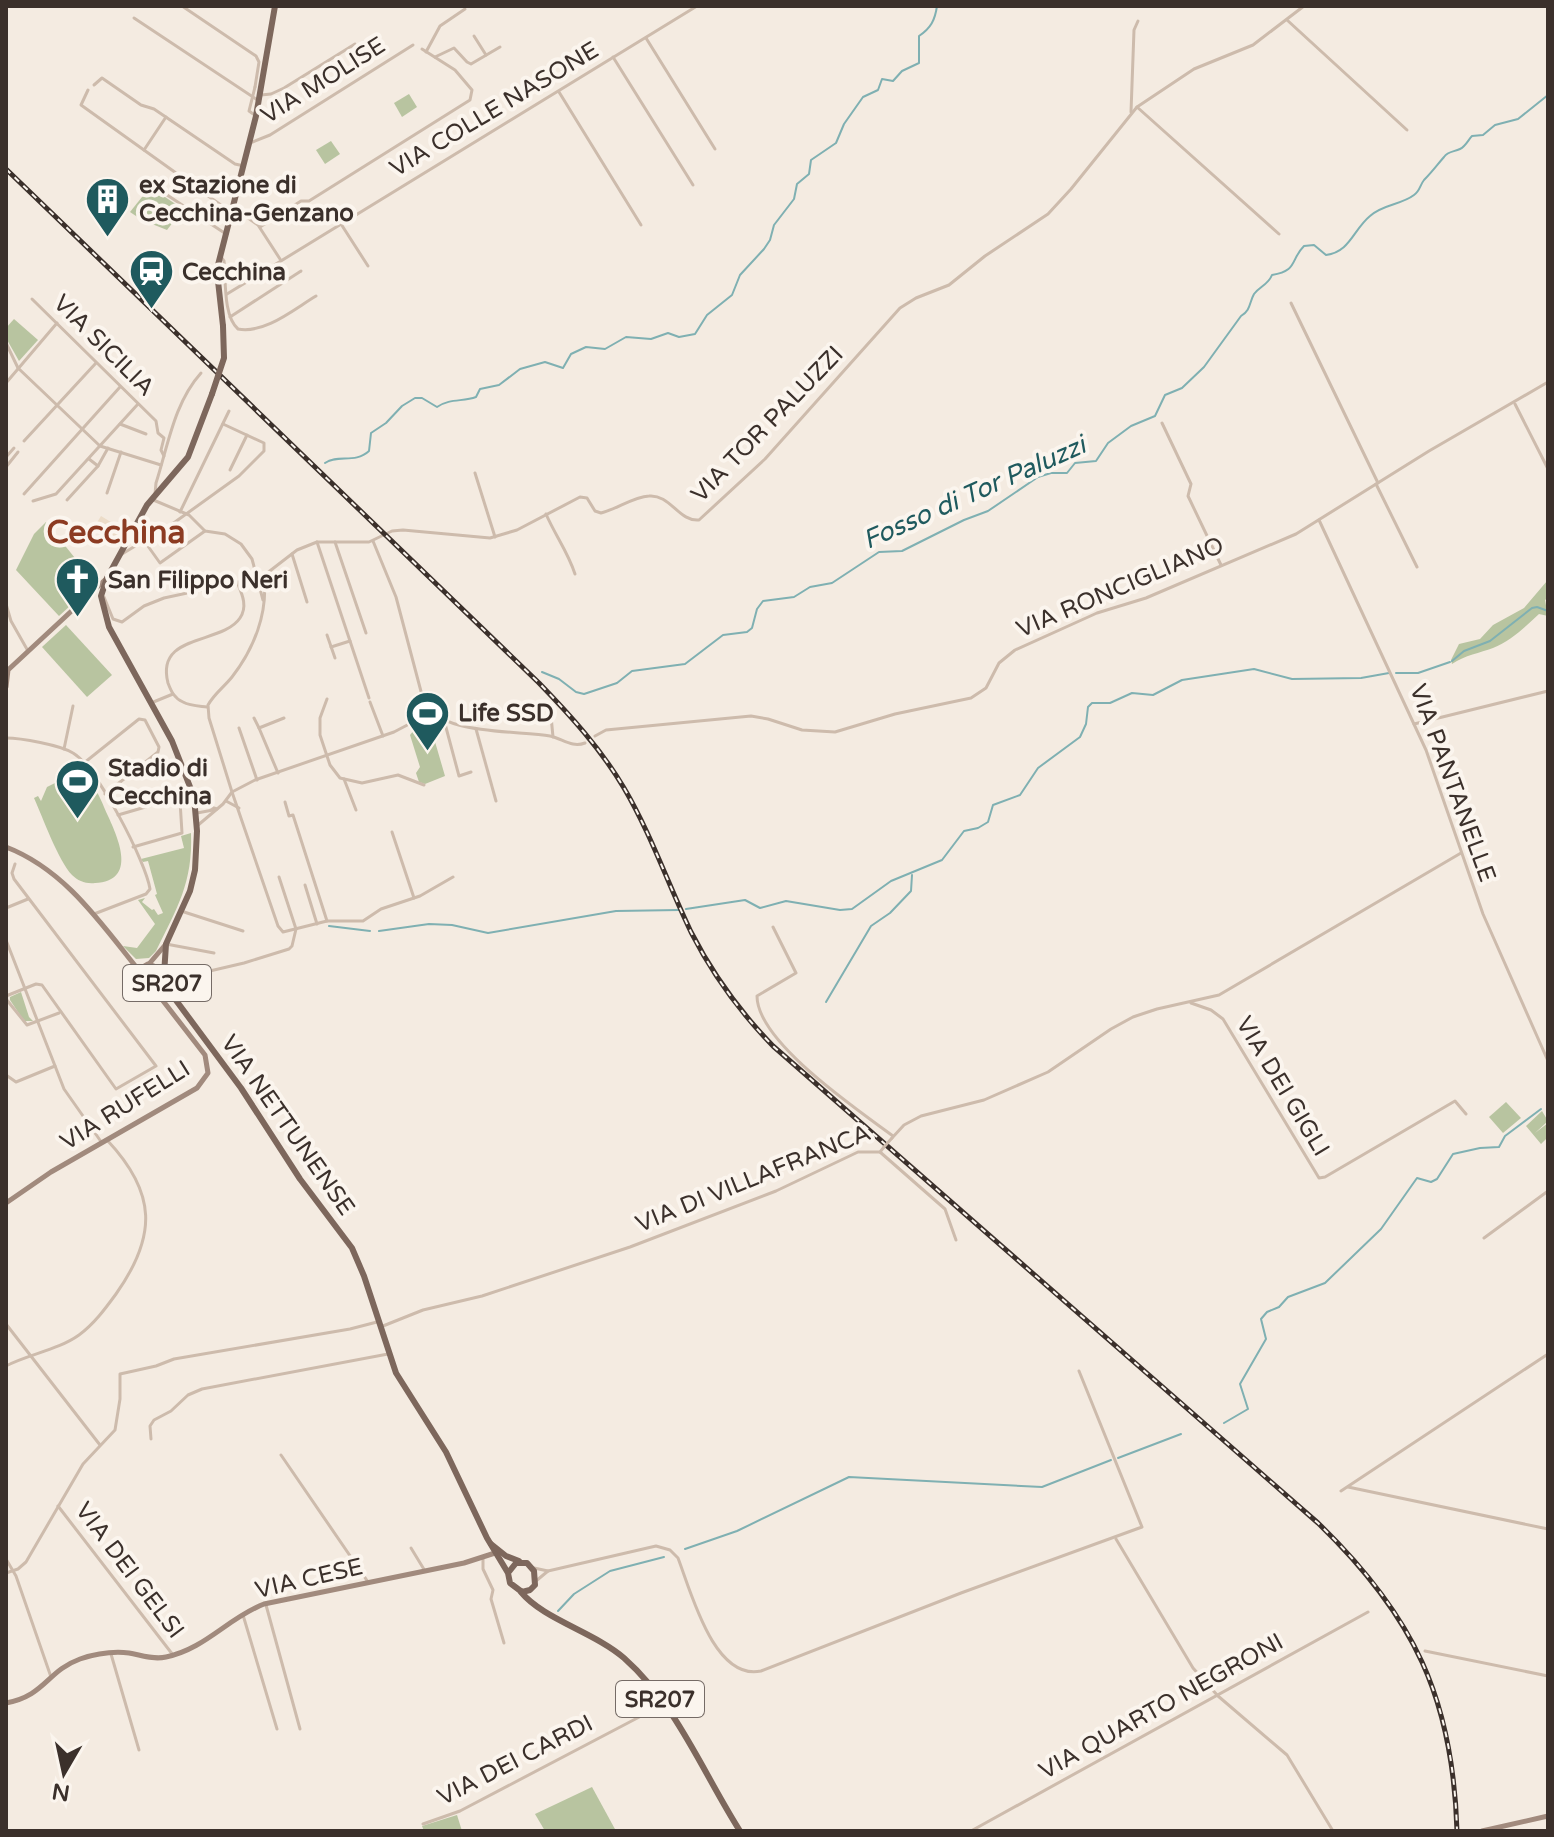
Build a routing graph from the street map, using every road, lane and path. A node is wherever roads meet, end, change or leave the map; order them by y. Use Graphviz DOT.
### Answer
graph roads {
  1 [pos="182,6"];
  2 [pos="275,6"];
  3 [pos="697,6"];
  4 [pos="1304,6"];
  5 [pos="465,9"];
  6 [pos="134,18"];
  7 [pos="1287,20"];
  8 [pos="1138,21"];
  9 [pos="474,36"];
  10 [pos="646,38"];
  11 [pos="355,44"];
  12 [pos="413,45"];
  13 [pos="500,47"];
  14 [pos="486,55"];
  15 [pos="435,57"];
  16 [pos="613,57"];
  17 [pos="94,85"];
  18 [pos="88,90"];
  19 [pos="559,92"];
  20 [pos="258,94"];
  21 [pos="1137,107"];
  22 [pos="1131,112"];
  23 [pos="166,116"];
  24 [pos="1407,130"];
  25 [pos="250,143"];
  26 [pos="715,149"];
  27 [pos="144,150"];
  28 [pos="244,166"];
  29 [pos="152,185"];
  30 [pos="693,185"];
  31 [pos="232,213"];
  32 [pos="341,224"];
  33 [pos="641,225"];
  34 [pos="260,227"];
  35 [pos="226,234"];
  36 [pos="1279,234"];
  37 [pos="220,257"];
  38 [pos="281,260"];
  39 [pos="368,266"];
  40 [pos="301,271"];
  41 [pos="227,294"];
  42 [pos="316,296"];
  43 [pos="32,299"];
  44 [pos="1291,303"];
  45 [pos="230,317"];
  46 [pos="57,323"];
  47 [pos="6,343"];
  48 [pos="96,363"];
  49 [pos="18,368"];
  50 [pos="201,373"];
  51 [pos="1548,382"];
  52 [pos="6,383"];
  53 [pos="120,387"];
  54 [pos="1515,403"];
  55 [pos="138,404"];
  56 [pos="57,406"];
  57 [pos="229,411"];
  58 [pos="1162,423"];
  59 [pos="120,424"];
  60 [pos="223,424"];
  61 [pos="82,429"];
  62 [pos="146,434"];
  63 [pos="247,435"];
  64 [pos="24,441"];
  65 [pos="100,446"];
  66 [pos="14,448"];
  67 [pos="108,448"];
  68 [pos="18,452"];
  69 [pos="121,452"];
  70 [pos="164,456"];
  71 [pos="6,457"];
  72 [pos="89,459"];
  73 [pos="161,465"];
  74 [pos="98,466"];
  75 [pos="6,467"];
  76 [pos="1548,469"];
  77 [pos="230,470"];
  78 [pos="475,473"];
  79 [pos="1377,483"];
  80 [pos="107,493"];
  81 [pos="24,494"];
  82 [pos="153,497"];
  83 [pos="67,500"];
  84 [pos="33,501"];
  85 [pos="183,505"];
  86 [pos="191,510"];
  87 [pos="180,512"];
  88 [pos="186,513"];
  89 [pos="546,514"];
  90 [pos="1319,520"];
  91 [pos="93,529"];
  92 [pos="205,531"];
  93 [pos="495,537"];
  94 [pos="335,541"];
  95 [pos="373,541"];
  96 [pos="145,542"];
  97 [pos="317,542"];
  98 [pos="125,543"];
  99 [pos="292,554"];
  100 [pos="118,556"];
  101 [pos="1221,565"];
  102 [pos="1417,567"];
  103 [pos="575,574"];
  104 [pos="264,576"];
  105 [pos="107,578"];
  106 [pos="258,579"];
  107 [pos="237,582"];
  108 [pos="102,593"];
  109 [pos="89,595"];
  110 [pos="307,602"];
  111 [pos="101,603"];
  112 [pos="6,604"];
  113 [pos="263,604"];
  114 [pos="366,633"];
  115 [pos="327,635"];
  116 [pos="350,641"];
  117 [pos="331,647"];
  118 [pos="28,651"];
  119 [pos="335,658"];
  120 [pos="7,671"];
  121 [pos="6,687"];
  122 [pos="1548,691"];
  123 [pos="173,694"];
  124 [pos="327,699"];
  125 [pos="151,703"];
  126 [pos="73,706"];
  127 [pos="207,707"];
  128 [pos="428,710"];
  129 [pos="534,715"];
  130 [pos="254,718"];
  131 [pos="284,718"];
  132 [pos="444,720"];
  133 [pos="1414,724"];
  134 [pos="239,728"];
  135 [pos="259,728"];
  136 [pos="476,729"];
  137 [pos="383,736"];
  138 [pos="595,736"];
  139 [pos="553,737"];
  140 [pos="6,738"];
  141 [pos="585,743"];
  142 [pos="64,749"];
  143 [pos="327,757"];
  144 [pos="84,763"];
  145 [pos="471,772"];
  146 [pos="278,773"];
  147 [pos="344,779"];
  148 [pos="257,780"];
  149 [pos="424,785"];
  150 [pos="232,792"];
  151 [pos="105,794"];
  152 [pos="226,801"];
  153 [pos="496,801"];
  154 [pos="285,802"];
  155 [pos="195,808"];
  156 [pos="239,808"];
  157 [pos="217,809"];
  158 [pos="356,810"];
  159 [pos="118,815"];
  160 [pos="197,826"];
  161 [pos="392,832"];
  162 [pos="6,847"];
  163 [pos="133,847"];
  164 [pos="1461,853"];
  165 [pos="15,864"];
  166 [pos="279,877"];
  167 [pos="453,877"];
  168 [pos="305,885"];
  169 [pos="29,898"];
  170 [pos="414,898"];
  171 [pos="6,908"];
  172 [pos="181,911"];
  173 [pos="94,914"];
  174 [pos="327,921"];
  175 [pos="317,924"];
  176 [pos="773,927"];
  177 [pos="296,929"];
  178 [pos="243,931"];
  179 [pos="6,940"];
  180 [pos="166,944"];
  181 [pos="214,953"];
  182 [pos="126,955"];
  183 [pos="148,964"];
  184 [pos="158,972"];
  185 [pos="143,976"];
  186 [pos="166,981"];
  187 [pos="153,987"];
  188 [pos="25,988"];
  189 [pos="6,997"];
  190 [pos="1187,1001"];
  191 [pos="60,1013"];
  192 [pos="38,1022"];
  193 [pos="1548,1061"];
  194 [pos="55,1066"];
  195 [pos="6,1075"];
  196 [pos="1466,1114"];
  197 [pos="892,1137"];
  198 [pos="105,1142"];
  199 [pos="880,1152"];
  200 [pos="1548,1191"];
  201 [pos="6,1203"];
  202 [pos="1484,1238"];
  203 [pos="956,1240"];
  204 [pos="6,1324"];
  205 [pos="379,1325"];
  206 [pos="388,1354"];
  207 [pos="1548,1354"];
  208 [pos="30,1355"];
  209 [pos="6,1366"];
  210 [pos="1079,1371"];
  211 [pos="151,1439"];
  212 [pos="100,1445"];
  213 [pos="281,1455"];
  214 [pos="1347,1487"];
  215 [pos="1341,1491"];
  216 [pos="58,1506"];
  217 [pos="1548,1529"];
  218 [pos="1115,1538"];
  219 [pos="489,1542"];
  220 [pos="411,1548"];
  221 [pos="495,1553"];
  222 [pos="483,1557"];
  223 [pos="6,1559"];
  224 [pos="519,1561"];
  225 [pos="532,1567"];
  226 [pos="14,1570"];
  227 [pos="425,1571"];
  228 [pos="548,1571"];
  229 [pos="6,1573"];
  230 [pos="508,1573"];
  231 [pos="368,1582"];
  232 [pos="535,1583"];
  233 [pos="521,1592"];
  234 [pos="266,1603"];
  235 [pos="538,1607"];
  236 [pos="1368,1612"];
  237 [pos="243,1615"];
  238 [pos="504,1643"];
  239 [pos="1425,1651"];
  240 [pos="110,1653"];
  241 [pos="173,1655"];
  242 [pos="1548,1676"];
  243 [pos="51,1677"];
  244 [pos="1218,1696"];
  245 [pos="6,1703"];
  246 [pos="664,1704"];
  247 [pos="277,1729"];
  248 [pos="300,1729"];
  249 [pos="139,1750"];
  250 [pos="1548,1816"];
  251 [pos="423,1824"];
  252 [pos="740,1831"];
  253 [pos="971,1831"];
  254 [pos="1333,1831"];
  255 [pos="1482,1831"];
  1 -- 20 [label="street"];
  2 -- 20 [label="main road, VIA NETTUNENSE / SR207"];
  3 -- 10 [label="street, VIA COLLE NASONE"];
  4 -- 7 [label="street, VIA TOR PALUZZI"];
  5 -- 15 [label="street"];
  6 -- 20 [label="street"];
  7 -- 21 [label="street, VIA TOR PALUZZI"];
  7 -- 24 [label="street"];
  8 -- 22 [label="street"];
  9 -- 14 [label="street"];
  10 -- 16 [label="street, VIA COLLE NASONE"];
  10 -- 26 [label="street"];
  11 -- 20 [label="street"];
  12 -- 25 [label="street, VIA MOLISE"];
  13 -- 14 [label="street"];
  14 -- 15 [label="street"];
  15 -- 34 [label="street"];
  16 -- 19 [label="street, VIA COLLE NASONE"];
  16 -- 30 [label="street"];
  17 -- 23 [label="street"];
  18 -- 27 [label="street"];
  19 -- 32 [label="street, VIA COLLE NASONE"];
  19 -- 33 [label="street"];
  20 -- 25 [label="main road, VIA NETTUNENSE / SR207"];
  21 -- 22 [label="street, VIA TOR PALUZZI"];
  21 -- 36 [label="street"];
  22 -- 89 [label="street, VIA TOR PALUZZI"];
  23 -- 27 [label="street"];
  23 -- 28 [label="street"];
  25 -- 28 [label="main road, VIA NETTUNENSE / SR207"];
  27 -- 31 [label="street"];
  28 -- 31 [label="main road, VIA NETTUNENSE / SR207"];
  29 -- 35 [label="street"];
  31 -- 34 [label="street"];
  31 -- 35 [label="main road, VIA NETTUNENSE / SR207"];
  32 -- 38 [label="street, VIA COLLE NASONE"];
  32 -- 39 [label="street"];
  34 -- 38 [label="street"];
  35 -- 37 [label="main road, VIA NETTUNENSE / SR207"];
  37 -- 41 [label="street"];
  37 -- 82 [label="main road, VIA NETTUNENSE / SR207, bridge"];
  38 -- 41 [label="street, VIA COLLE NASONE"];
  40 -- 45 [label="street"];
  41 -- 45 [label="street"];
  42 -- 45 [label="street"];
  43 -- 46 [label="street, VIA SICILIA"];
  44 -- 79 [label="street"];
  46 -- 48 [label="street, VIA SICILIA"];
  46 -- 49 [label="street"];
  47 -- 49 [label="street"];
  48 -- 53 [label="street, VIA SICILIA"];
  48 -- 56 [label="street"];
  49 -- 52 [label="street"];
  49 -- 56 [label="street"];
  50 -- 70 [label="street"];
  51 -- 54 [label="street, VIA RONCIGLIANO"];
  53 -- 55 [label="street, VIA SICILIA"];
  53 -- 61 [label="street"];
  54 -- 76 [label="street"];
  54 -- 79 [label="street, VIA RONCIGLIANO"];
  55 -- 59 [label="street"];
  55 -- 70 [label="street, VIA SICILIA"];
  56 -- 61 [label="street"];
  56 -- 64 [label="street"];
  57 -- 60 [label="street"];
  58 -- 101 [label="street"];
  59 -- 62 [label="street"];
  59 -- 65 [label="street"];
  60 -- 63 [label="street"];
  60 -- 85 [label="street"];
  61 -- 65 [label="street"];
  61 -- 81 [label="street"];
  63 -- 77 [label="street"];
  63 -- 86 [label="street"];
  65 -- 67 [label="street"];
  65 -- 72 [label="street"];
  66 -- 71 [label="street"];
  67 -- 69 [label="street"];
  67 -- 74 [label="street"];
  68 -- 75 [label="street"];
  69 -- 73 [label="street"];
  69 -- 80 [label="street"];
  70 -- 73 [label="street"];
  72 -- 74 [label="street"];
  72 -- 84 [label="street"];
  73 -- 82 [label="street"];
  74 -- 83 [label="street"];
  78 -- 93 [label="street"];
  79 -- 90 [label="street, VIA RONCIGLIANO"];
  79 -- 102 [label="street"];
  82 -- 87 [label="street"];
  82 -- 98 [label="main road, VIA NETTUNENSE / SR207"];
  85 -- 86 [label="street"];
  85 -- 87 [label="street"];
  86 -- 88 [label="street"];
  87 -- 88 [label="street"];
  88 -- 92 [label="street"];
  88 -- 96 [label="street"];
  89 -- 93 [label="street, VIA TOR PALUZZI"];
  89 -- 103 [label="street"];
  90 -- 101 [label="street, VIA RONCIGLIANO"];
  90 -- 133 [label="street, VIA PANTANELLE"];
  91 -- 98 [label="street"];
  92 -- 96 [label="street"];
  92 -- 106 [label="street"];
  93 -- 95 [label="street, VIA TOR PALUZZI"];
  94 -- 95 [label="street, VIA TOR PALUZZI"];
  94 -- 97 [label="street, VIA TOR PALUZZI"];
  94 -- 114 [label="street"];
  95 -- 128 [label="street"];
  96 -- 100 [label="street"];
  97 -- 99 [label="street, VIA TOR PALUZZI"];
  97 -- 116 [label="street"];
  98 -- 100 [label="main road, VIA NETTUNENSE / SR207"];
  99 -- 104 [label="street, VIA TOR PALUZZI"];
  99 -- 110 [label="street"];
  100 -- 105 [label="main road, VIA NETTUNENSE / SR207"];
  101 -- 138 [label="street, VIA RONCIGLIANO"];
  104 -- 106 [label="street, VIA TOR PALUZZI"];
  104 -- 113 [label="street"];
  105 -- 108 [label="main road, VIA NETTUNENSE / SR207"];
  105 -- 109 [label="street"];
  106 -- 107 [label="street, VIA TOR PALUZZI"];
  106 -- 113 [label="street"];
  107 -- 108 [label="street, VIA TOR PALUZZI"];
  107 -- 123 [label="street"];
  108 -- 111 [label="main road, VIA NETTUNENSE / SR207"];
  109 -- 111 [label="street"];
  109 -- 118 [label="street"];
  111 -- 125 [label="main road, VIA NETTUNENSE / SR207"];
  112 -- 118 [label="street"];
  113 -- 127 [label="street"];
  115 -- 117 [label="street"];
  116 -- 117 [label="street"];
  116 -- 137 [label="street"];
  117 -- 119 [label="street"];
  118 -- 120 [label="street"];
  120 -- 121 [label="street"];
  122 -- 133 [label="street"];
  123 -- 125 [label="street"];
  123 -- 127 [label="street"];
  124 -- 143 [label="street"];
  125 -- 155 [label="main road, VIA NETTUNENSE / SR207"];
  126 -- 142 [label="street"];
  127 -- 150 [label="street"];
  128 -- 132 [label="street"];
  128 -- 137 [label="street"];
  129 -- 139 [label="street"];
  130 -- 135 [label="street"];
  131 -- 135 [label="street"];
  132 -- 136 [label="street"];
  132 -- 145 [label="street"];
  133 -- 164 [label="street, VIA PANTANELLE"];
  134 -- 148 [label="street"];
  135 -- 146 [label="street"];
  136 -- 139 [label="street"];
  136 -- 153 [label="street"];
  137 -- 143 [label="street"];
  139 -- 141 [label="street"];
  140 -- 142 [label="street"];
  142 -- 144 [label="street"];
  143 -- 146 [label="street"];
  143 -- 147 [label="street"];
  144 -- 151 [label="street"];
  144 -- 151 [label="street"];
  146 -- 148 [label="street"];
  147 -- 149 [label="street"];
  147 -- 158 [label="street"];
  148 -- 150 [label="street"];
  150 -- 152 [label="street"];
  150 -- 156 [label="street"];
  151 -- 159 [label="street"];
  152 -- 156 [label="street"];
  152 -- 157 [label="street"];
  154 -- 174 [label="street"];
  155 -- 157 [label="street"];
  155 -- 157 [label="street"];
  155 -- 160 [label="main road, VIA NETTUNENSE / SR207"];
  156 -- 177 [label="street"];
  157 -- 160 [label="street"];
  159 -- 163 [label="street"];
  159 -- 163 [label="street"];
  160 -- 172 [label="main road, VIA NETTUNENSE / SR207"];
  161 -- 170 [label="street"];
  162 -- 173 [label="street"];
  163 -- 173 [label="street"];
  164 -- 190 [label="street, VIA DI VILLAFRANCA"];
  164 -- 193 [label="street, VIA PANTANELLE"];
  165 -- 169 [label="street"];
  166 -- 177 [label="street"];
  167 -- 170 [label="street"];
  168 -- 175 [label="street"];
  169 -- 171 [label="street"];
  169 -- 191 [label="street"];
  170 -- 174 [label="street"];
  172 -- 178 [label="street"];
  172 -- 180 [label="main road, VIA NETTUNENSE / SR207"];
  173 -- 182 [label="street"];
  174 -- 175 [label="street"];
  175 -- 177 [label="street"];
  176 -- 197 [label="street"];
  177 -- 186 [label="street"];
  179 -- 188 [label="street"];
  180 -- 181 [label="street"];
  180 -- 183 [label="street"];
  180 -- 184 [label="main road, VIA NETTUNENSE / SR207"];
  182 -- 183 [label="street"];
  182 -- 185 [label="street"];
  183 -- 184 [label="street"];
  183 -- 185 [label="street"];
  184 -- 185 [label="street"];
  184 -- 186 [label="main road, VIA NETTUNENSE / SR207"];
  184 -- 187 [label="street"];
  185 -- 187 [label="street"];
  186 -- 205 [label="main road, VIA NETTUNENSE / SR207"];
  187 -- 198 [label="street, VIA RUFELLI"];
  188 -- 189 [label="street"];
  188 -- 191 [label="street"];
  188 -- 192 [label="street"];
  189 -- 192 [label="street"];
  190 -- 196 [label="street, VIA DEI GIGLI"];
  190 -- 197 [label="street, VIA DI VILLAFRANCA"];
  191 -- 192 [label="street"];
  192 -- 194 [label="street"];
  194 -- 195 [label="street"];
  194 -- 198 [label="street"];
  197 -- 199 [label="street, VIA DI VILLAFRANCA, bridge"];
  198 -- 201 [label="street, VIA RUFELLI"];
  198 -- 208 [label="street"];
  199 -- 203 [label="street"];
  199 -- 205 [label="street, VIA DI VILLAFRANCA"];
  200 -- 202 [label="street"];
  204 -- 208 [label="street"];
  205 -- 206 [label="main road, VIA NETTUNENSE / SR207"];
  205 -- 212 [label="street, VIA DI VILLAFRANCA"];
  206 -- 211 [label="street"];
  206 -- 219 [label="main road, VIA NETTUNENSE / SR207"];
  207 -- 214 [label="street"];
  208 -- 209 [label="street"];
  208 -- 212 [label="street"];
  210 -- 218 [label="street"];
  212 -- 216 [label="street"];
  213 -- 231 [label="street"];
  214 -- 215 [label="street"];
  214 -- 217 [label="street"];
  216 -- 226 [label="street"];
  216 -- 241 [label="street, VIA DEI GELSI"];
  218 -- 228 [label="street"];
  218 -- 244 [label="street"];
  219 -- 221 [label="main road, VIA NETTUNENSE / SR207"];
  219 -- 224 [label="main road"];
  220 -- 227 [label="street"];
  221 -- 222 [label="street, VIA CESE"];
  221 -- 230 [label="main road, VIA NETTUNENSE / SR207"];
  222 -- 227 [label="street, VIA CESE"];
  222 -- 238 [label="street"];
  223 -- 226 [label="street"];
  224 -- 225 [label="main road"];
  224 -- 230 [label="main road"];
  225 -- 228 [label="street"];
  225 -- 232 [label="main road"];
  226 -- 229 [label="street"];
  226 -- 243 [label="street"];
  227 -- 231 [label="street, VIA CESE"];
  228 -- 232 [label="street"];
  230 -- 233 [label="main road, VIA NETTUNENSE / SR207"];
  231 -- 234 [label="street, VIA CESE"];
  232 -- 233 [label="main road"];
  232 -- 235 [label="main road"];
  233 -- 235 [label="main road, VIA NETTUNENSE / SR207"];
  234 -- 237 [label="street, VIA CESE"];
  234 -- 248 [label="street"];
  235 -- 246 [label="main road, VIA NETTUNENSE / SR207"];
  236 -- 244 [label="street, VIA QUARTO NEGRONI"];
  237 -- 241 [label="street, VIA CESE"];
  237 -- 247 [label="street"];
  239 -- 242 [label="street"];
  240 -- 241 [label="street, VIA CESE"];
  240 -- 243 [label="street, VIA CESE"];
  240 -- 249 [label="street"];
  243 -- 245 [label="street, VIA CESE"];
  244 -- 253 [label="street, VIA QUARTO NEGRONI"];
  244 -- 254 [label="street"];
  246 -- 251 [label="street, VIA DEI CARDI"];
  246 -- 252 [label="main road, VIA NETTUNENSE / SR207"];
  250 -- 255 [label="street"];
}
